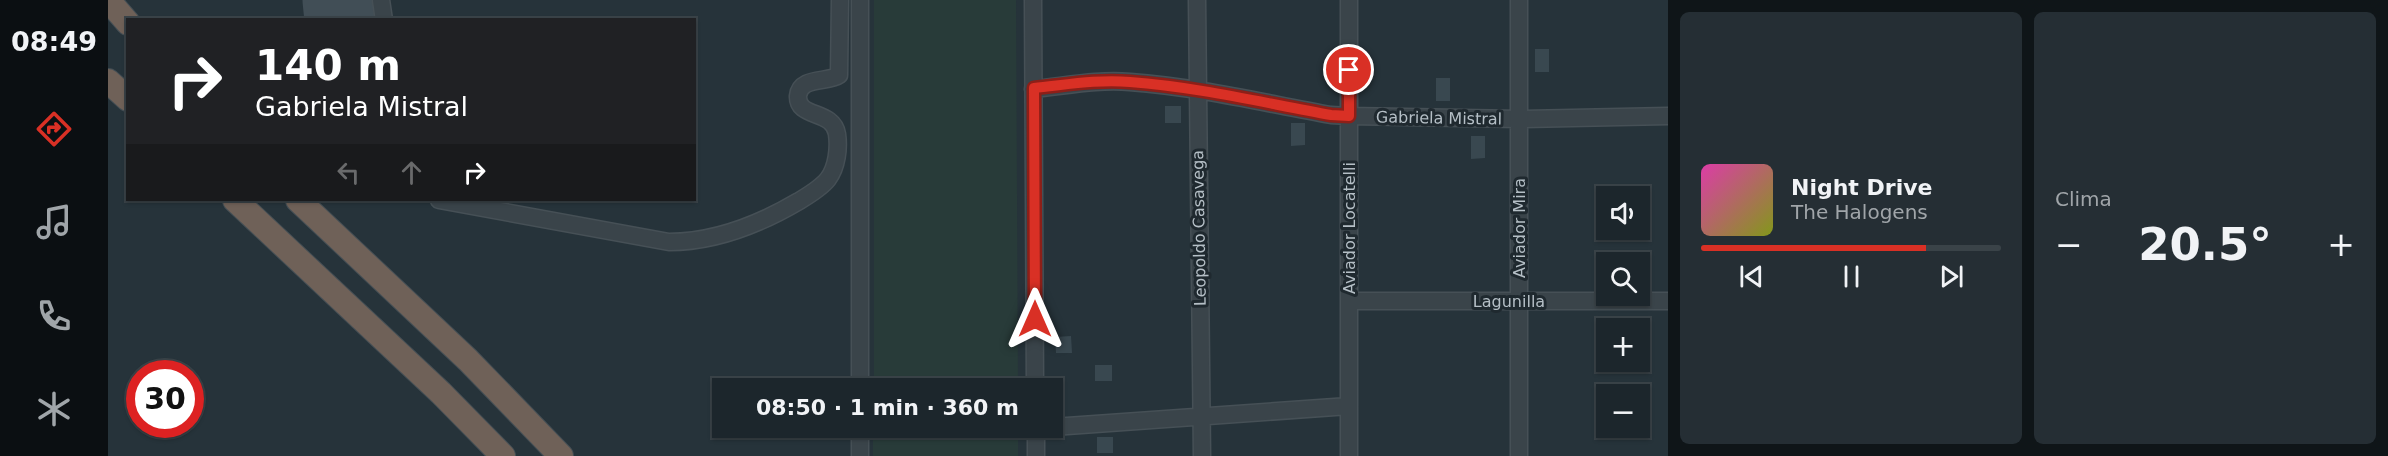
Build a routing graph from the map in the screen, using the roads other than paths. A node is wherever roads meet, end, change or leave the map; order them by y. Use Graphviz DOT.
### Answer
graph roads {
  1 [pos="108,0"];
  2 [pos="381,0"];
  3 [pos="840,0"];
  4 [pos="860,0"];
  5 [pos="1033,0"];
  6 [pos="1197,0"];
  7 [pos="1349,0"];
  8 [pos="1519,0"];
  9 [pos="384,18"];
  10 [pos="126,21"];
  11 [pos="108,22"];
  12 [pos="126,38"];
  13 [pos="108,81"];
  14 [pos="1034,88"];
  15 [pos="1197,90"];
  16 [pos="108,97"];
  17 [pos="126,97"];
  18 [pos="126,113"];
  19 [pos="1349,116"];
  20 [pos="1668,116"];
  21 [pos="1519,119"];
  22 [pos="236,201"];
  23 [pos="299,201"];
  24 [pos="444,201"];
  25 [pos="1349,301"];
  26 [pos="1519,301"];
  27 [pos="1668,301"];
  28 [pos="860,378"];
  29 [pos="1035,378"];
  30 [pos="1349,406"];
  31 [pos="1203,416"];
  32 [pos="1063,426"];
  33 [pos="860,438"];
  34 [pos="1040,438"];
  35 [pos="502,456"];
  36 [pos="561,456"];
  37 [pos="860,456"];
  38 [pos="1036,456"];
  39 [pos="1202,456"];
  40 [pos="1349,456"];
  41 [pos="1519,456"];
  1 -- 10 [label="highway"];
  2 -- 9 [label="street"];
  3 -- 24 [label="street"];
  4 -- 28 [label="street"];
  5 -- 14 [label="street"];
  6 -- 15 [label="street, Leopoldo Casavega"];
  7 -- 19 [label="street, Aviador Locatelli"];
  8 -- 21 [label="street, Aviador Mira"];
  11 -- 12 [label="highway"];
  13 -- 17 [label="highway"];
  14 -- 15 [label="street, Gabriela Mistral"];
  14 -- 29 [label="street"];
  15 -- 19 [label="street, Gabriela Mistral"];
  15 -- 31 [label="street, Leopoldo Casavega"];
  16 -- 18 [label="highway"];
  19 -- 21 [label="street, Gabriela Mistral"];
  19 -- 25 [label="street, Aviador Locatelli"];
  20 -- 21 [label="street, Gabriela Mistral"];
  21 -- 26 [label="street, Aviador Mira"];
  22 -- 35 [label="highway"];
  23 -- 36 [label="highway"];
  25 -- 26 [label="street, Lagunilla"];
  25 -- 30 [label="street, Aviador Locatelli"];
  26 -- 27 [label="street, Lagunilla"];
  26 -- 41 [label="street, Aviador Mira"];
  30 -- 31 [label="street"];
  30 -- 40 [label="street, Aviador Locatelli"];
  31 -- 32 [label="street"];
  31 -- 39 [label="street, Leopoldo Casavega"];
  33 -- 37 [label="street"];
  34 -- 38 [label="street"];
}
